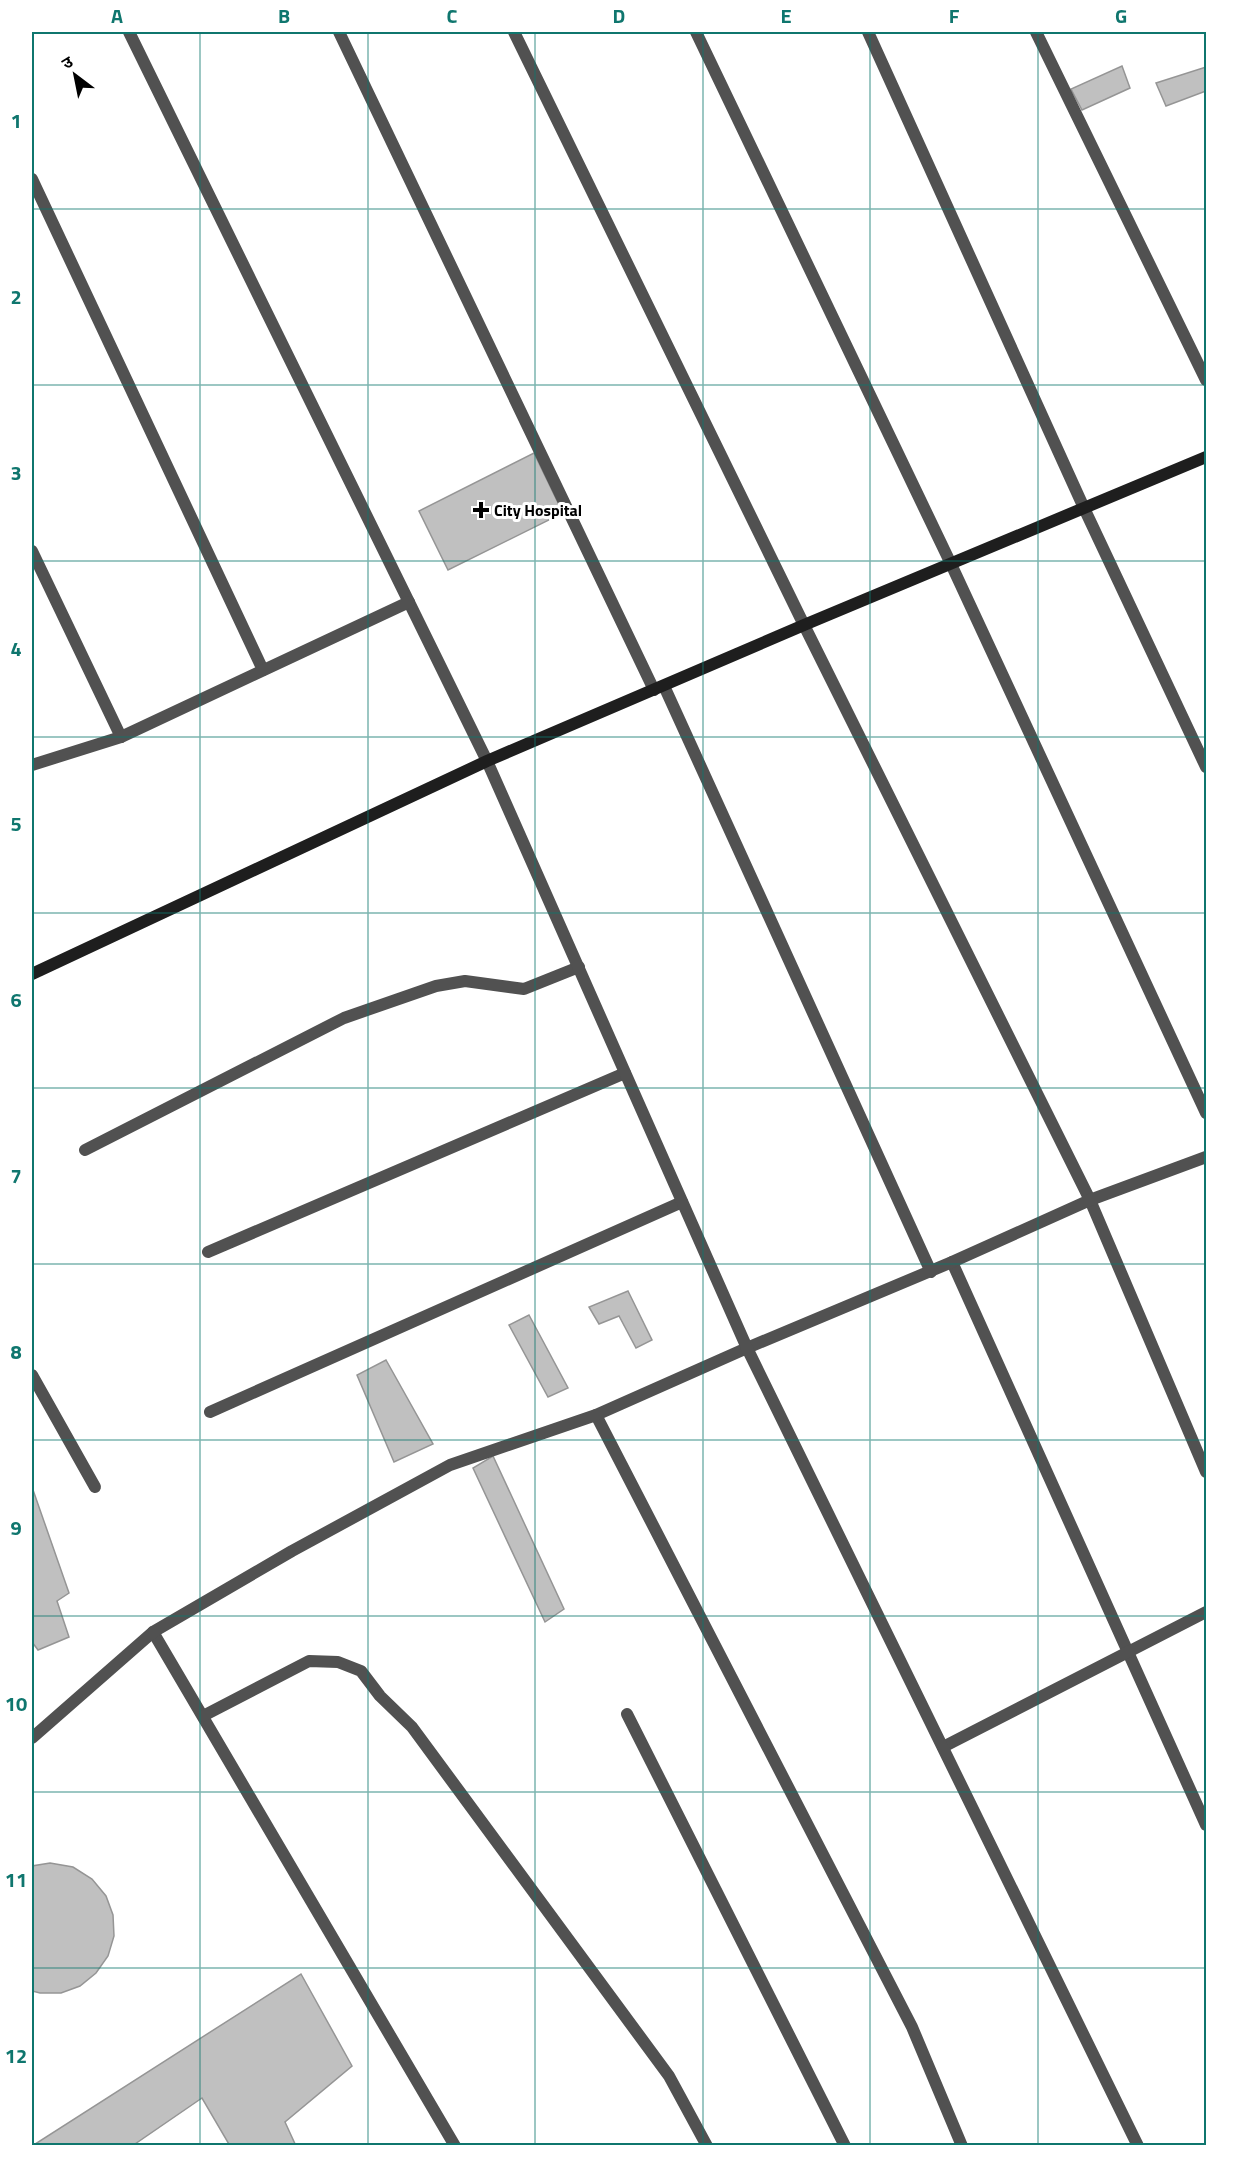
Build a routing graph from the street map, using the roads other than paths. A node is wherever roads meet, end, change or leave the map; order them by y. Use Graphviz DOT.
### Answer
graph roads {
  1 [pos="129,32"];
  2 [pos="339,32"];
  3 [pos="514,32"];
  4 [pos="696,32"];
  5 [pos="868,32"];
  6 [pos="1036,32"];
  7 [pos="32,179"];
  8 [pos="1206,380"];
  9 [pos="1206,457"];
  10 [pos="1084,508"];
  11 [pos="32,551"];
  12 [pos="951,564"];
  13 [pos="409,602"];
  14 [pos="804,625"];
  15 [pos="263,670"];
  16 [pos="659,688"];
  17 [pos="121,737"];
  18 [pos="487,761"];
  19 [pos="32,765"];
  20 [pos="1206,767"];
  21 [pos="579,967"];
  22 [pos="32,974"];
  23 [pos="625,1073"];
  24 [pos="1206,1113"];
  25 [pos="85,1150"];
  26 [pos="1206,1156"];
  27 [pos="1090,1200"];
  28 [pos="682,1202"];
  29 [pos="208,1252"];
  30 [pos="952,1262"];
  31 [pos="931,1272"];
  32 [pos="747,1348"];
  33 [pos="32,1375"];
  34 [pos="210,1412"];
  35 [pos="596,1415"];
  36 [pos="1206,1472"];
  37 [pos="96,1487"];
  38 [pos="1206,1612"];
  39 [pos="153,1632"];
  40 [pos="1129,1652"];
  41 [pos="627,1714"];
  42 [pos="202,1716"];
  43 [pos="32,1738"];
  44 [pos="943,1747"];
  45 [pos="1206,1825"];
  46 [pos="455,2145"];
  47 [pos="707,2145"];
  48 [pos="845,2145"];
  49 [pos="962,2145"];
  50 [pos="1138,2145"];
  1 -- 13 [label="street"];
  2 -- 16 [label="street"];
  3 -- 14 [label="street"];
  4 -- 12 [label="street"];
  5 -- 10 [label="street"];
  6 -- 8 [label="street"];
  7 -- 15 [label="street"];
  9 -- 10 [label="main road"];
  10 -- 12 [label="main road"];
  10 -- 20 [label="street"];
  11 -- 17 [label="street"];
  12 -- 14 [label="main road"];
  12 -- 24 [label="street"];
  13 -- 15 [label="street"];
  13 -- 18 [label="street"];
  14 -- 16 [label="main road"];
  14 -- 27 [label="street"];
  15 -- 17 [label="street"];
  16 -- 18 [label="main road"];
  16 -- 31 [label="street"];
  17 -- 19 [label="street"];
  18 -- 21 [label="street"];
  18 -- 22 [label="main road"];
  21 -- 23 [label="street"];
  21 -- 25 [label="street"];
  23 -- 28 [label="street"];
  23 -- 29 [label="street"];
  26 -- 27 [label="street"];
  27 -- 30 [label="street"];
  27 -- 36 [label="street"];
  28 -- 32 [label="street"];
  28 -- 34 [label="street"];
  30 -- 31 [label="street"];
  30 -- 40 [label="street"];
  31 -- 32 [label="street"];
  32 -- 35 [label="street"];
  32 -- 44 [label="street"];
  33 -- 37 [label="street"];
  35 -- 39 [label="street"];
  35 -- 49 [label="street"];
  38 -- 40 [label="street"];
  39 -- 42 [label="street"];
  39 -- 43 [label="street"];
  40 -- 44 [label="street"];
  40 -- 45 [label="street"];
  41 -- 48 [label="street"];
  42 -- 46 [label="street"];
  42 -- 47 [label="street"];
  44 -- 50 [label="street"];
}
